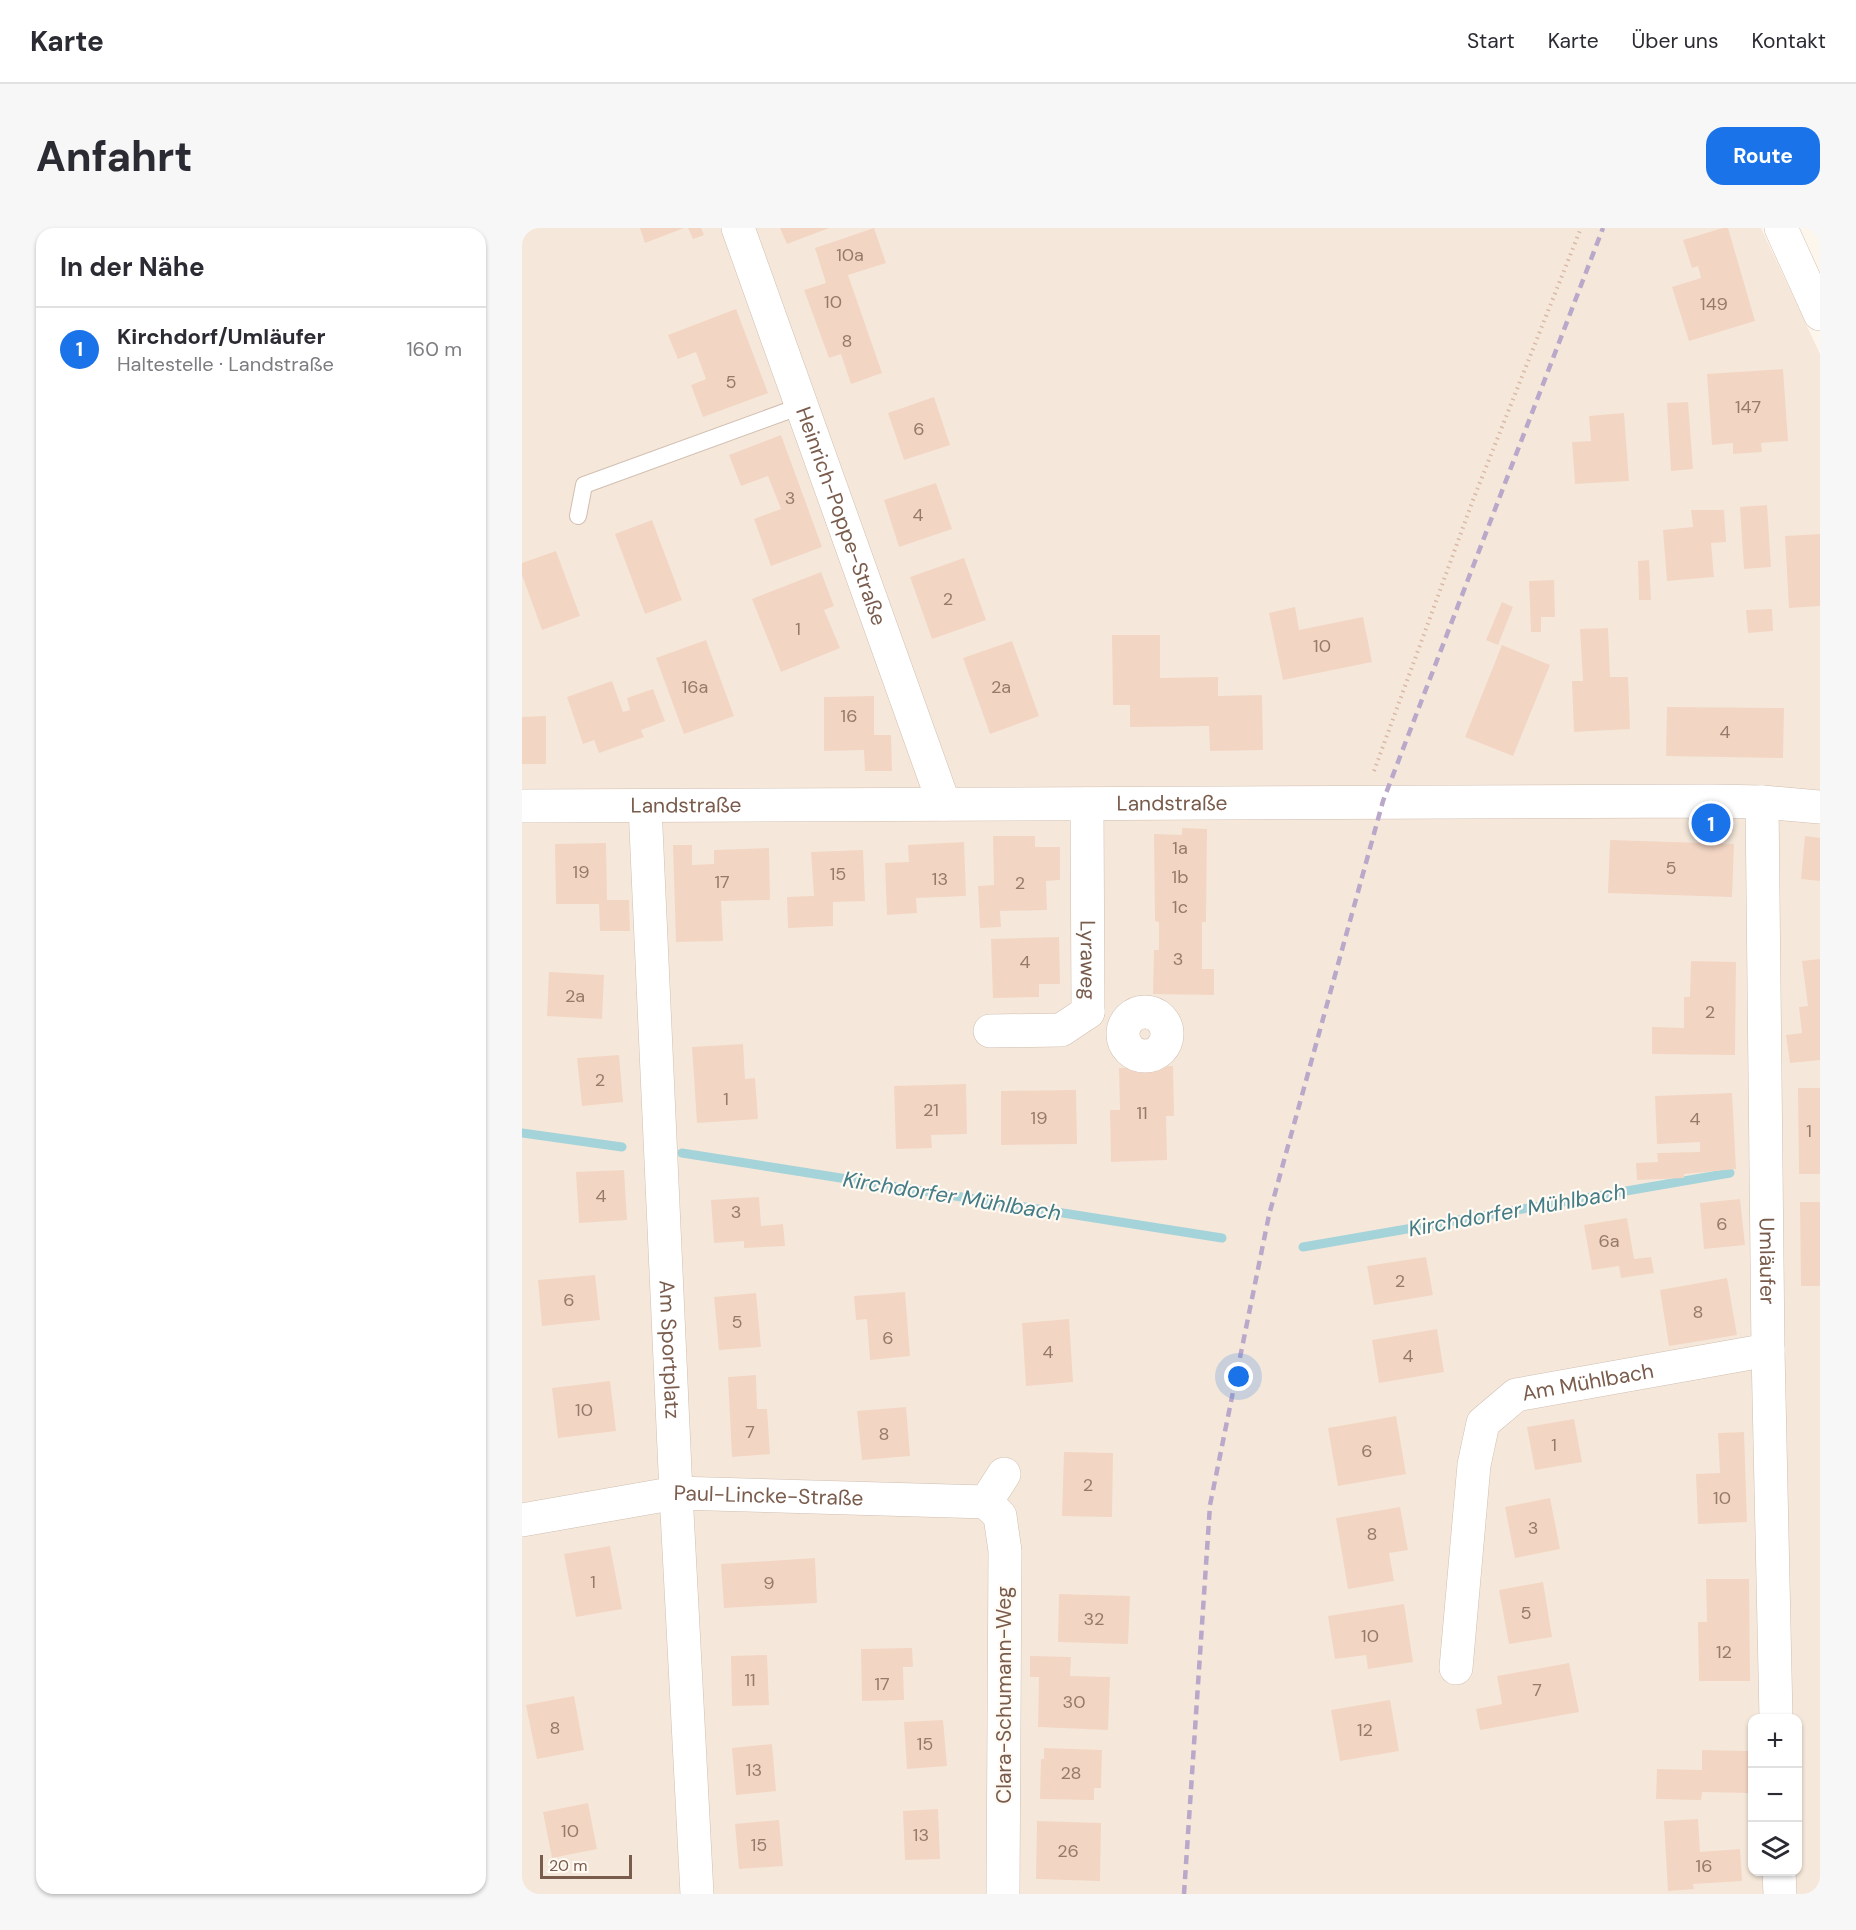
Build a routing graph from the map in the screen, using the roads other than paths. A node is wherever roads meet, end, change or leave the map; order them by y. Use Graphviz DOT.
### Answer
graph roads {
  1 [pos="738,228"];
  2 [pos="1781,228"];
  3 [pos="1820,314"];
  4 [pos="801,406"];
  5 [pos="578,516"];
  6 [pos="1762,802"];
  7 [pos="944,804"];
  8 [pos="1087,804"];
  9 [pos="522,806"];
  10 [pos="645,806"];
  11 [pos="1820,807"];
  12 [pos="1088,1012"];
  13 [pos="1125,1024"];
  14 [pos="990,1031"];
  15 [pos="1768,1350"];
  16 [pos="1004,1474"];
  17 [pos="676,1493"];
  18 [pos="986,1502"];
  19 [pos="522,1520"];
  20 [pos="1456,1668"];
  21 [pos="1776,1714"];
  22 [pos="1779,1876"];
  23 [pos="697,1894"];
  24 [pos="1003,1894"];
  25 [pos="1780,1894"];
  1 -- 4 [label="street, Heinrich-Poppe-Straße"];
  2 -- 3 [label="street"];
  4 -- 5 [label="lane"];
  4 -- 7 [label="street, Heinrich-Poppe-Straße"];
  6 -- 8 [label="street, Landstraße"];
  6 -- 11 [label="street, Landstraße"];
  6 -- 15 [label="street, Umläufer"];
  7 -- 8 [label="street, Landstraße"];
  7 -- 10 [label="street, Landstraße"];
  8 -- 12 [label="street, Lyraweg"];
  9 -- 10 [label="street, Landstraße"];
  10 -- 17 [label="street, Am Sportplatz"];
  12 -- 13 [label="street"];
  12 -- 14 [label="street, Lyraweg"];
  15 -- 20 [label="street, Am Mühlbach"];
  15 -- 21 [label="street, Umläufer"];
  16 -- 18 [label="street"];
  17 -- 18 [label="street, Paul-Lincke-Straße"];
  17 -- 19 [label="street, Paul-Lincke-Straße"];
  17 -- 23 [label="street, Am Sportplatz"];
  18 -- 24 [label="street, Clara-Schumann-Weg"];
  22 -- 25 [label="street"];
}
